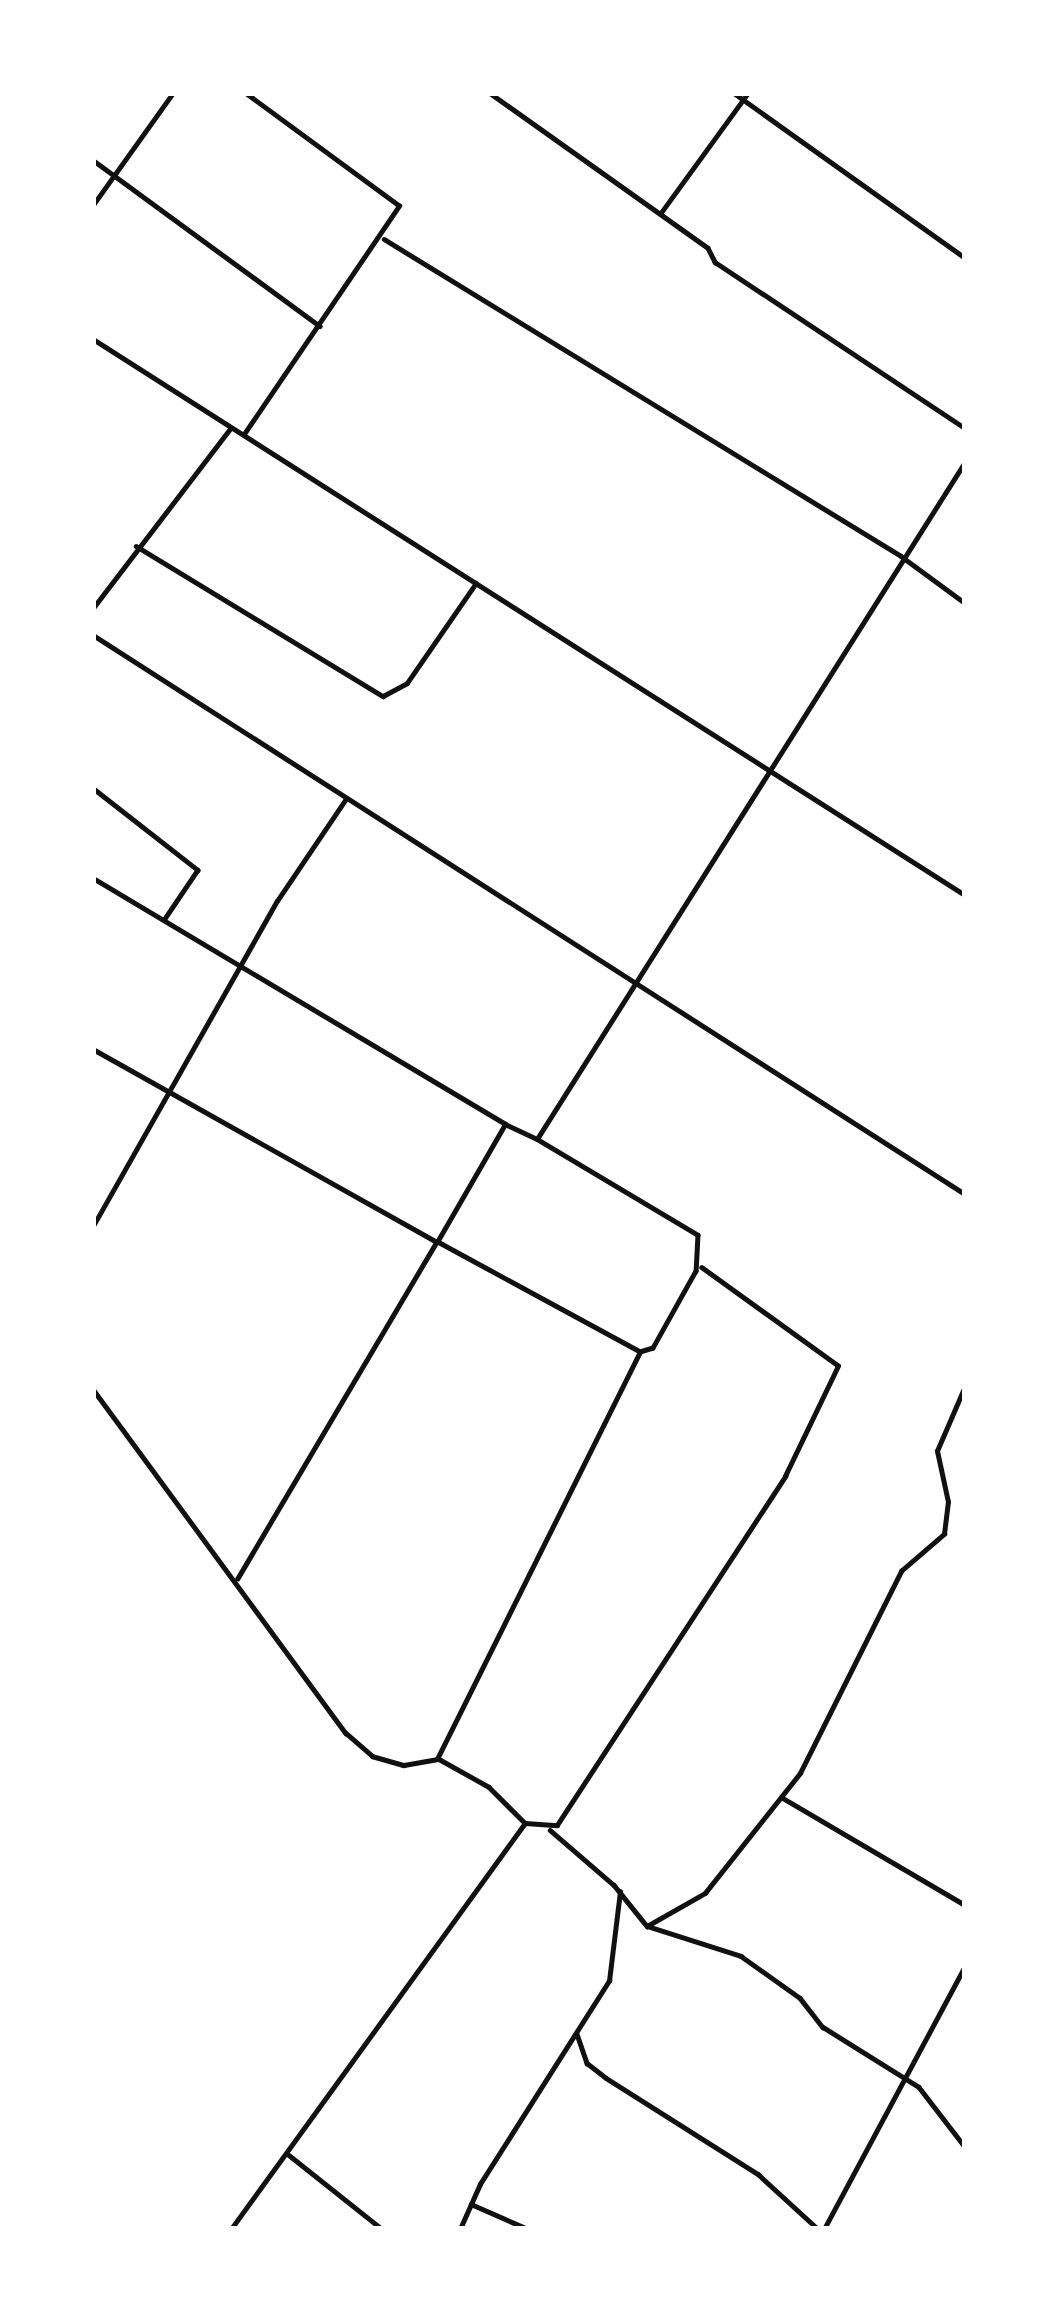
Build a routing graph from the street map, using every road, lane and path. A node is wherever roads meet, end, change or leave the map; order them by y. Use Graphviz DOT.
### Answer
graph roads {
  1 [pos="173,93"];
  2 [pos="245,93"];
  3 [pos="490,93"];
  4 [pos="734,93"];
  5 [pos="746,96"];
  6 [pos="93,160"];
  7 [pos="114,176"];
  8 [pos="93,205"];
  9 [pos="660,214"];
  10 [pos="384,238"];
  11 [pos="965,258"];
  12 [pos="320,326"];
  13 [pos="93,338"];
  14 [pos="965,428"];
  15 [pos="230,429"];
  16 [pos="242,436"];
  17 [pos="965,462"];
  18 [pos="136,546"];
  19 [pos="901,556"];
  20 [pos="476,583"];
  21 [pos="965,603"];
  22 [pos="93,608"];
  23 [pos="93,635"];
  24 [pos="764,768"];
  25 [pos="93,788"];
  26 [pos="345,800"];
  27 [pos="93,878"];
  28 [pos="965,896"];
  29 [pos="165,919"];
  30 [pos="244,964"];
  31 [pos="633,982"];
  32 [pos="93,1049"];
  33 [pos="170,1093"];
  34 [pos="505,1124"];
  35 [pos="537,1139"];
  36 [pos="965,1194"];
  37 [pos="93,1226"];
  38 [pos="437,1242"];
  39 [pos="702,1268"];
  40 [pos="640,1352"];
  41 [pos="965,1386"];
  42 [pos="93,1389"];
  43 [pos="238,1580"];
  44 [pos="437,1759"];
  45 [pos="781,1797"];
  46 [pos="525,1823"];
  47 [pos="550,1830"];
  48 [pos="620,1892"];
  49 [pos="965,1905"];
  50 [pos="647,1926"];
  51 [pos="965,1966"];
  52 [pos="577,2034"];
  53 [pos="905,2077"];
  54 [pos="965,2147"];
  55 [pos="289,2155"];
  56 [pos="471,2204"];
  57 [pos="231,2229"];
  58 [pos="382,2229"];
  59 [pos="460,2229"];
  60 [pos="528,2229"];
  61 [pos="821,2229"];
  1 -- 7 [label="street"];
  2 -- 10 [label="street"];
  3 -- 9 [label="street"];
  4 -- 5 [label="street"];
  5 -- 9 [label="street"];
  5 -- 11 [label="street"];
  6 -- 7 [label="street"];
  7 -- 8 [label="street"];
  7 -- 12 [label="street"];
  9 -- 14 [label="street"];
  10 -- 12 [label="street"];
  10 -- 19 [label="street"];
  12 -- 16 [label="street"];
  13 -- 15 [label="street"];
  15 -- 16 [label="street"];
  15 -- 18 [label="street"];
  16 -- 20 [label="street"];
  17 -- 19 [label="street"];
  18 -- 20 [label="street"];
  18 -- 22 [label="street"];
  19 -- 21 [label="street"];
  19 -- 24 [label="street"];
  20 -- 24 [label="street"];
  23 -- 26 [label="street"];
  24 -- 28 [label="street"];
  24 -- 31 [label="street"];
  25 -- 29 [label="street"];
  26 -- 30 [label="street"];
  26 -- 31 [label="street"];
  27 -- 29 [label="street"];
  29 -- 30 [label="street"];
  30 -- 33 [label="street"];
  30 -- 34 [label="street"];
  31 -- 35 [label="street"];
  31 -- 36 [label="street"];
  32 -- 33 [label="street"];
  33 -- 37 [label="street"];
  33 -- 38 [label="street"];
  34 -- 35 [label="street"];
  34 -- 38 [label="street"];
  35 -- 40 [label="street"];
  38 -- 40 [label="street"];
  38 -- 43 [label="street"];
  39 -- 47 [label="street"];
  40 -- 44 [label="street"];
  41 -- 45 [label="street"];
  42 -- 43 [label="street"];
  43 -- 44 [label="street"];
  44 -- 46 [label="street"];
  45 -- 49 [label="street"];
  45 -- 50 [label="street"];
  46 -- 47 [label="street"];
  46 -- 55 [label="street"];
  47 -- 48 [label="street"];
  48 -- 50 [label="street"];
  48 -- 52 [label="street"];
  50 -- 53 [label="street"];
  51 -- 53 [label="street"];
  52 -- 56 [label="street"];
  52 -- 61 [label="street"];
  53 -- 54 [label="street"];
  53 -- 61 [label="street"];
  55 -- 57 [label="street"];
  55 -- 58 [label="street"];
  56 -- 59 [label="street"];
  56 -- 60 [label="street"];
}
